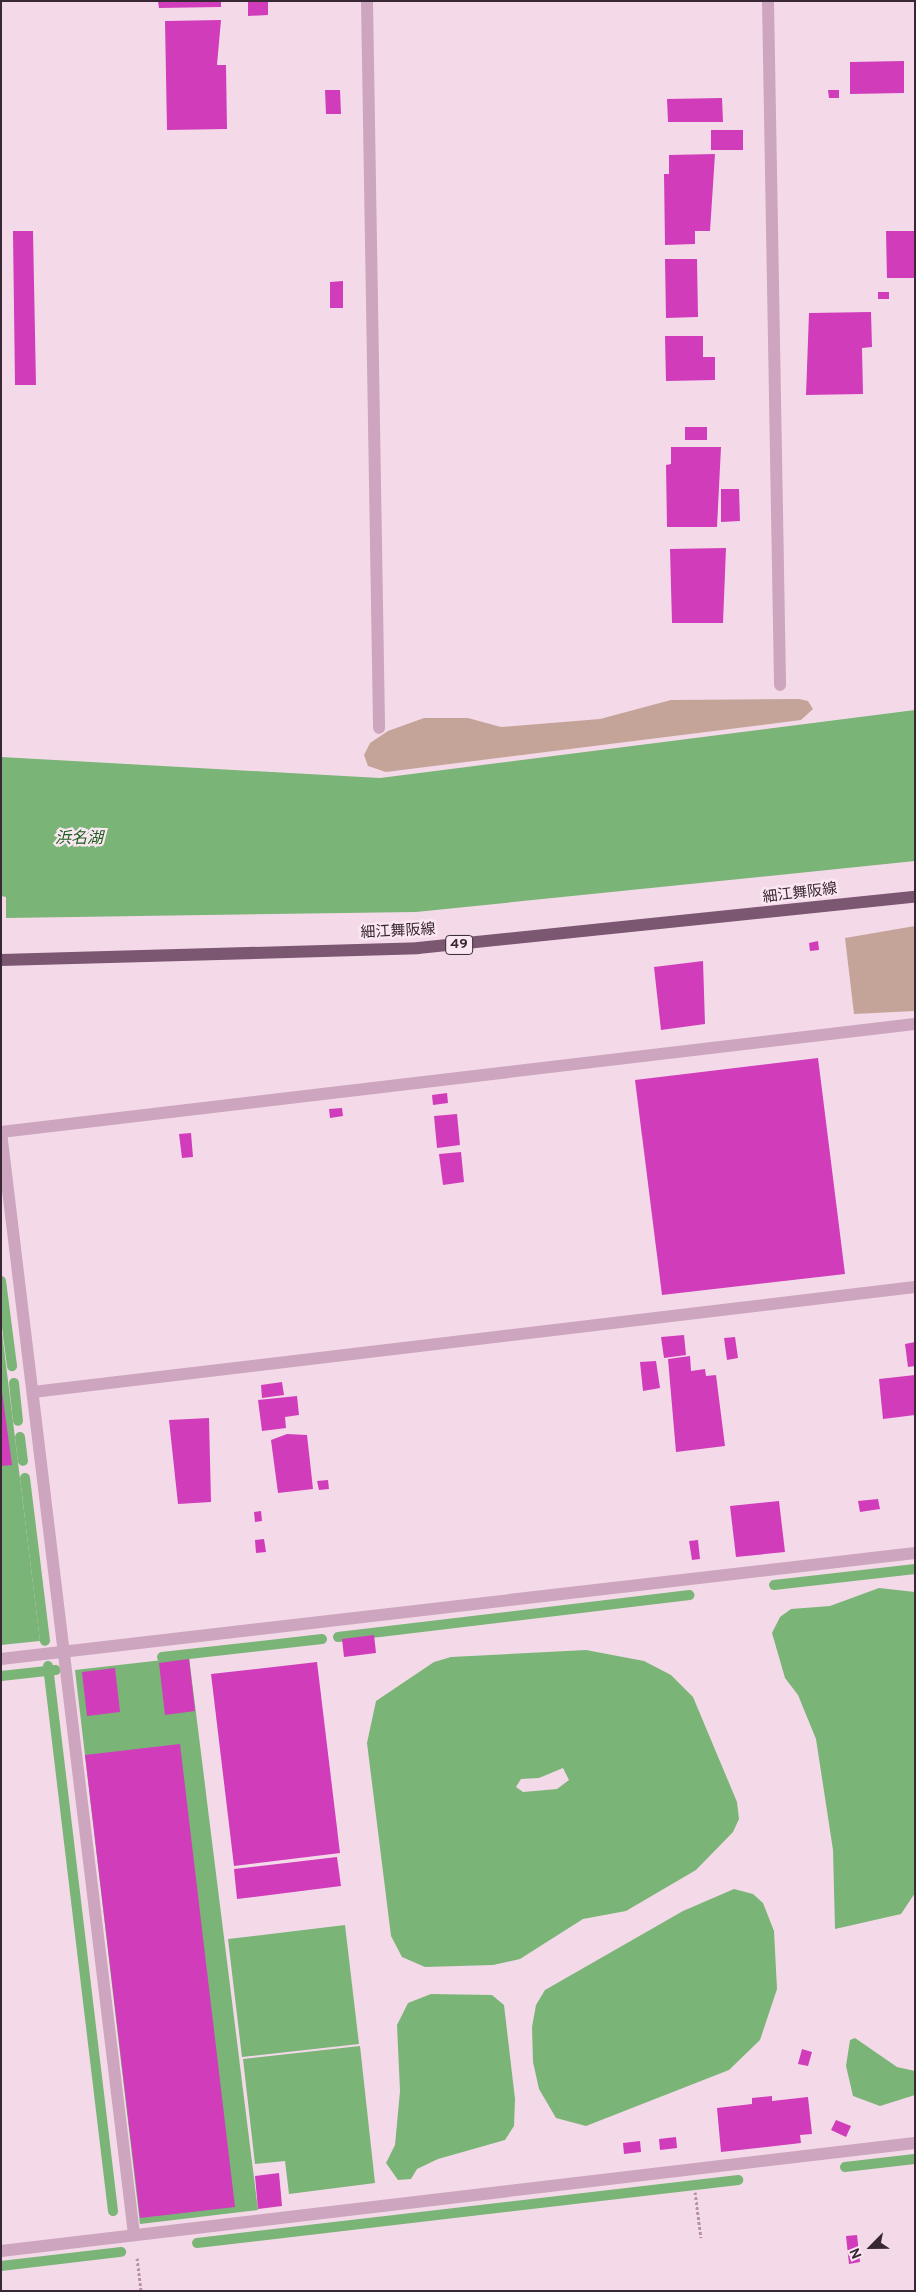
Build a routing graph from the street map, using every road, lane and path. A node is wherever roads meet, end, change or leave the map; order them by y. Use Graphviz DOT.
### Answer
graph roads {
  1 [pos="367,1"];
  2 [pos="768,1"];
  3 [pos="780,685"];
  4 [pos="379,728"];
  5 [pos="915,897"];
  6 [pos="1,960"];
  7 [pos="915,1024"];
  8 [pos="1,1132"];
  9 [pos="915,1287"];
  10 [pos="33,1392"];
  11 [pos="915,1553"];
  12 [pos="64,1652"];
  13 [pos="1,1659"];
  14 [pos="915,2143"];
  15 [pos="695,2190"];
  16 [pos="134,2235"];
  17 [pos="701,2238"];
  18 [pos="1,2251"];
  19 [pos="141,2291"];
  1 -- 4 [label="street"];
  2 -- 3 [label="street"];
  5 -- 6 [label="main road, 細江舞阪線 / 49"];
  7 -- 8 [label="street"];
  8 -- 10 [label="street"];
  9 -- 10 [label="street"];
  10 -- 12 [label="street"];
  11 -- 12 [label="street"];
  12 -- 13 [label="street"];
  12 -- 16 [label="street"];
  14 -- 16 [label="street"];
  15 -- 17 [label="path"];
  16 -- 18 [label="street"];
  16 -- 19 [label="path"];
}
